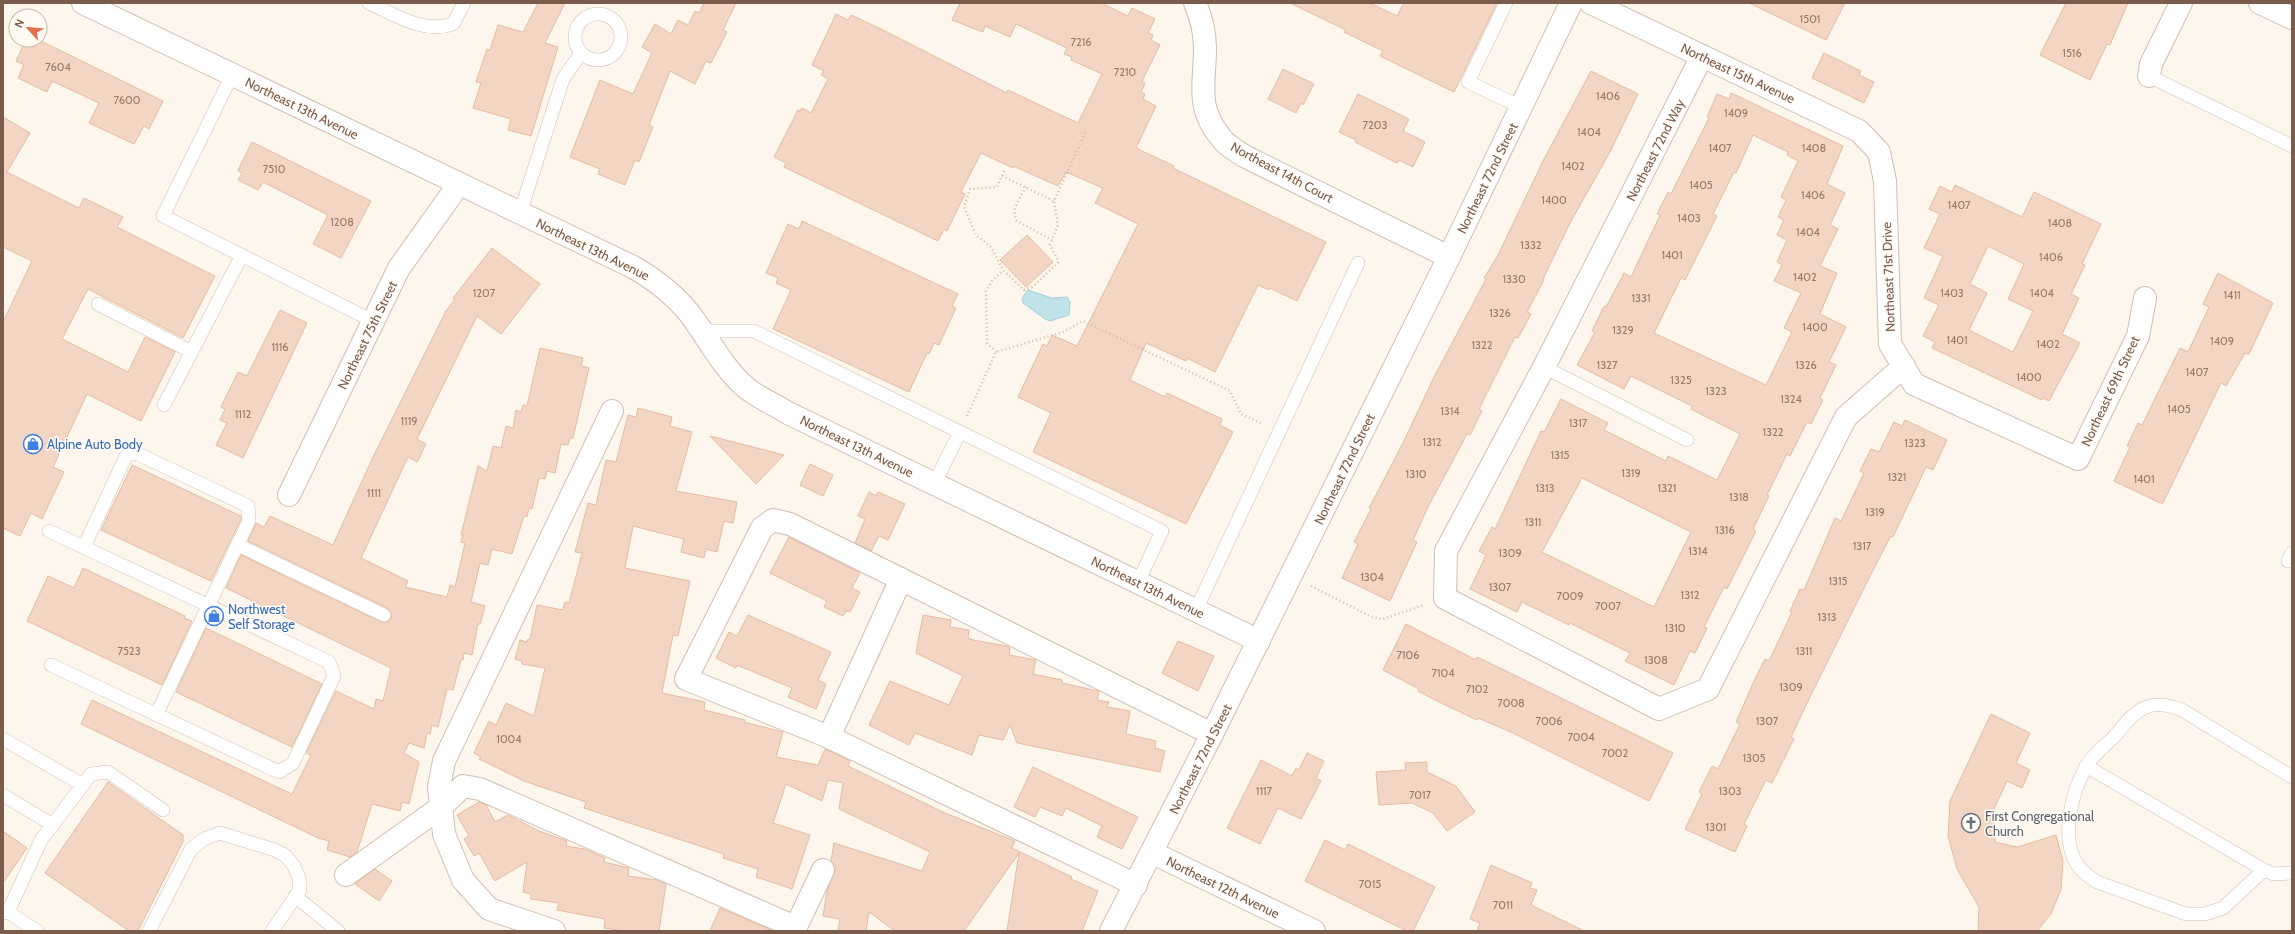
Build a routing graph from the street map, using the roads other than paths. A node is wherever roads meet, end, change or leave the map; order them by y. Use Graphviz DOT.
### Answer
graph roads {
  1 [pos="83,3"];
  2 [pos="369,3"];
  3 [pos="464,3"];
  4 [pos="1195,3"];
  5 [pos="1506,3"];
  6 [pos="1571,3"];
  7 [pos="1591,3"];
  8 [pos="2181,3"];
  9 [pos="2260,3"];
  10 [pos="2292,18"];
  11 [pos="581,53"];
  12 [pos="1702,56"];
  13 [pos="232,75"];
  14 [pos="2149,76"];
  15 [pos="1521,107"];
  16 [pos="2292,146"];
  17 [pos="1879,152"];
  18 [pos="459,184"];
  19 [pos="520,213"];
  20 [pos="242,255"];
  21 [pos="1449,257"];
  22 [pos="1358,263"];
  23 [pos="2145,298"];
  24 [pos="98,304"];
  25 [pos="373,321"];
  26 [pos="702,331"];
  27 [pos="192,352"];
  28 [pos="1904,366"];
  29 [pos="1544,367"];
  30 [pos="164,404"];
  31 [pos="612,411"];
  32 [pos="960,432"];
  33 [pos="1687,440"];
  34 [pos="2078,459"];
  35 [pos="934,484"];
  36 [pos="289,494"];
  37 [pos="49,531"];
  38 [pos="238,545"];
  39 [pos="84,547"];
  40 [pos="901,579"];
  41 [pos="1138,582"];
  42 [pos="208,606"];
  43 [pos="1196,610"];
  44 [pos="384,615"];
  45 [pos="1259,641"];
  46 [pos="51,665"];
  47 [pos="156,715"];
  48 [pos="1212,734"];
  49 [pos="829,737"];
  50 [pos="3,738"];
  51 [pos="2086,766"];
  52 [pos="2292,777"];
  53 [pos="83,785"];
  54 [pos="3,795"];
  55 [pos="441,807"];
  56 [pos="162,810"];
  57 [pos="53,825"];
  58 [pos="1153,853"];
  59 [pos="823,870"];
  60 [pos="2264,870"];
  61 [pos="2292,873"];
  62 [pos="346,875"];
  63 [pos="1136,885"];
  64 [pos="295,896"];
  65 [pos="5,913"];
  66 [pos="794,929"];
  67 [pos="37,931"];
  68 [pos="149,931"];
  69 [pos="272,931"];
  70 [pos="338,931"];
  71 [pos="554,931"];
  72 [pos="1111,931"];
  73 [pos="1314,931"];
  1 -- 13 [label="street, Northeast 13th Avenue"];
  2 -- 3 [label="lane"];
  4 -- 21 [label="street, Northeast 14th Court"];
  5 -- 15 [label="lane"];
  6 -- 15 [label="street, Northeast 72nd Street"];
  7 -- 12 [label="street, Northeast 15th Avenue"];
  8 -- 14 [label="street"];
  9 -- 10 [label="street"];
  11 -- 19 [label="lane"];
  12 -- 17 [label="street, Northeast 15th Avenue"];
  12 -- 29 [label="street, Northeast 72nd Way"];
  13 -- 18 [label="street, Northeast 13th Avenue"];
  13 -- 20 [label="lane"];
  14 -- 16 [label="lane"];
  15 -- 21 [label="street, Northeast 72nd Street"];
  17 -- 28 [label="street, Northeast 71st Drive"];
  18 -- 19 [label="street, Northeast 13th Avenue"];
  18 -- 25 [label="street, Northeast 75th Street"];
  19 -- 26 [label="street, Northeast 13th Avenue"];
  20 -- 25 [label="lane"];
  20 -- 27 [label="lane"];
  21 -- 45 [label="street, Northeast 72nd Street"];
  22 -- 43 [label="lane"];
  23 -- 34 [label="street, Northeast 69th Street"];
  24 -- 27 [label="lane"];
  25 -- 36 [label="street, Northeast 75th Street"];
  26 -- 32 [label="lane"];
  26 -- 35 [label="street, Northeast 13th Avenue"];
  27 -- 30 [label="lane"];
  28 -- 29 [label="street, Northeast 72nd Way"];
  28 -- 34 [label="street, Northeast 71st Drive"];
  29 -- 33 [label="lane"];
  31 -- 55 [label="street"];
  32 -- 35 [label="lane"];
  32 -- 41 [label="lane"];
  35 -- 41 [label="street, Northeast 13th Avenue"];
  37 -- 39 [label="lane"];
  38 -- 39 [label="lane"];
  38 -- 42 [label="lane"];
  38 -- 44 [label="lane"];
  39 -- 42 [label="lane"];
  40 -- 48 [label="street"];
  40 -- 49 [label="street"];
  40 -- 49 [label="street"];
  41 -- 43 [label="street, Northeast 13th Avenue"];
  42 -- 47 [label="lane"];
  42 -- 47 [label="lane"];
  43 -- 45 [label="street, Northeast 13th Avenue"];
  45 -- 48 [label="street, Northeast 72nd Street"];
  46 -- 47 [label="lane"];
  48 -- 58 [label="street, Northeast 72nd Street"];
  49 -- 63 [label="street"];
  50 -- 53 [label="lane"];
  51 -- 52 [label="lane"];
  51 -- 60 [label="lane"];
  51 -- 60 [label="lane"];
  53 -- 56 [label="lane"];
  53 -- 57 [label="lane"];
  54 -- 57 [label="lane"];
  55 -- 62 [label="street"];
  55 -- 66 [label="street"];
  55 -- 71 [label="street"];
  57 -- 65 [label="lane"];
  58 -- 63 [label="street, Northeast 72nd Street"];
  58 -- 73 [label="street, Northeast 12th Avenue"];
  59 -- 66 [label="street"];
  60 -- 61 [label="lane"];
  63 -- 72 [label="street, Northeast 72nd Street"];
  64 -- 68 [label="lane"];
  64 -- 69 [label="lane"];
  64 -- 70 [label="lane"];
  65 -- 67 [label="lane"];
}
